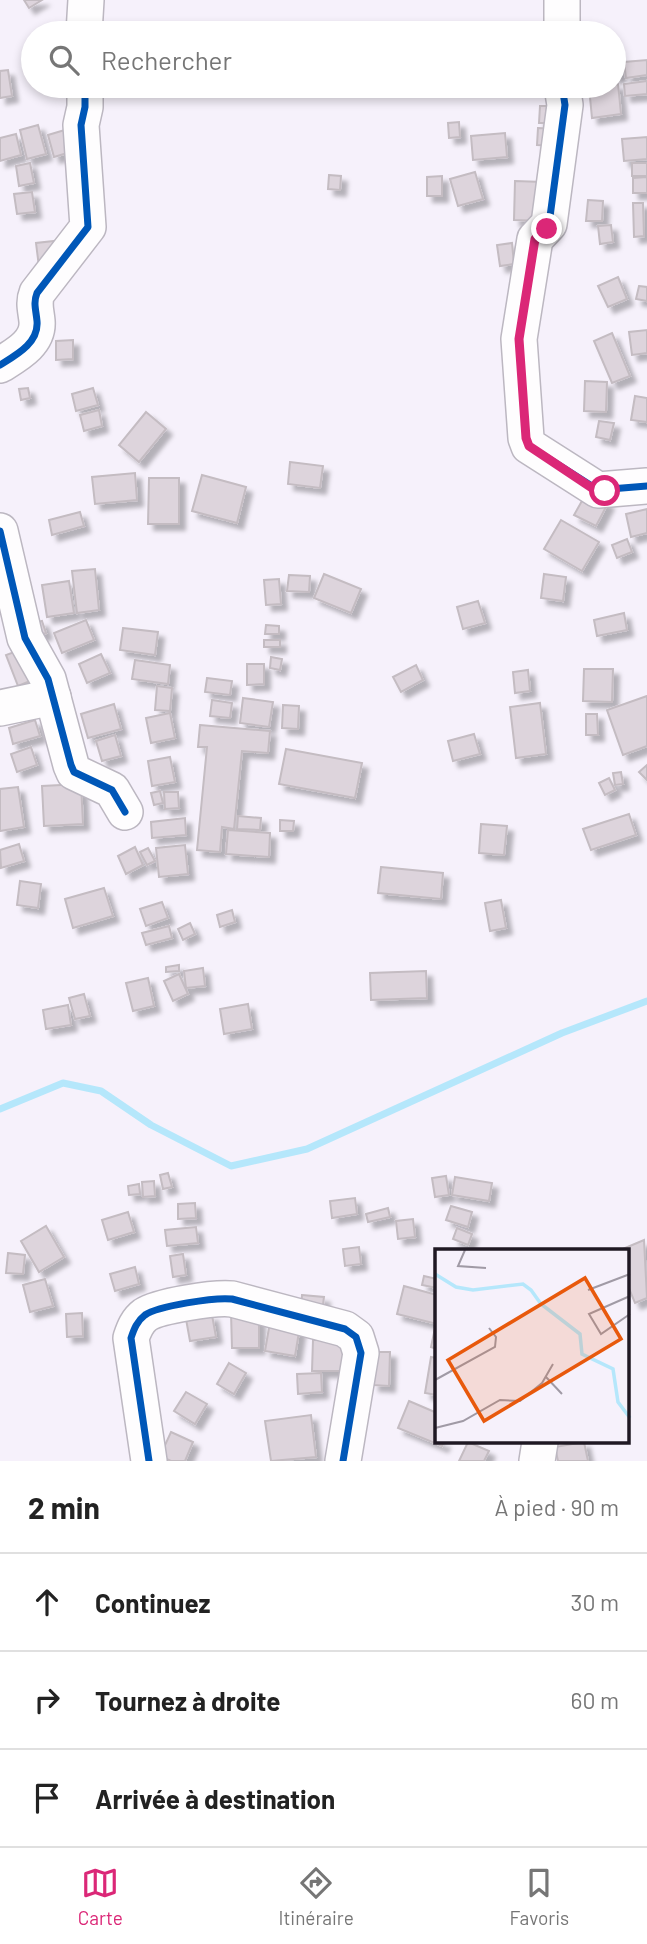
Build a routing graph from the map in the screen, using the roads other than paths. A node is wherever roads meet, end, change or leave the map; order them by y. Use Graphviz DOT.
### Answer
graph roads {
  1 [pos="86,0"];
  2 [pos="562,0"];
  3 [pos="85,21"];
  4 [pos="562,21"];
  5 [pos="86,98"];
  6 [pos="564,98"];
  7 [pos="0,365"];
  8 [pos="647,486"];
  9 [pos="0,531"];
  10 [pos="53,697"];
  11 [pos="0,708"];
  12 [pos="124,812"];
  13 [pos="149,1461"];
  14 [pos="343,1461"];
  1 -- 3 [label="street"];
  2 -- 4 [label="street"];
  5 -- 7 [label="street"];
  6 -- 8 [label="street"];
  9 -- 10 [label="street"];
  10 -- 11 [label="street"];
  10 -- 12 [label="street"];
  13 -- 14 [label="street"];
}
